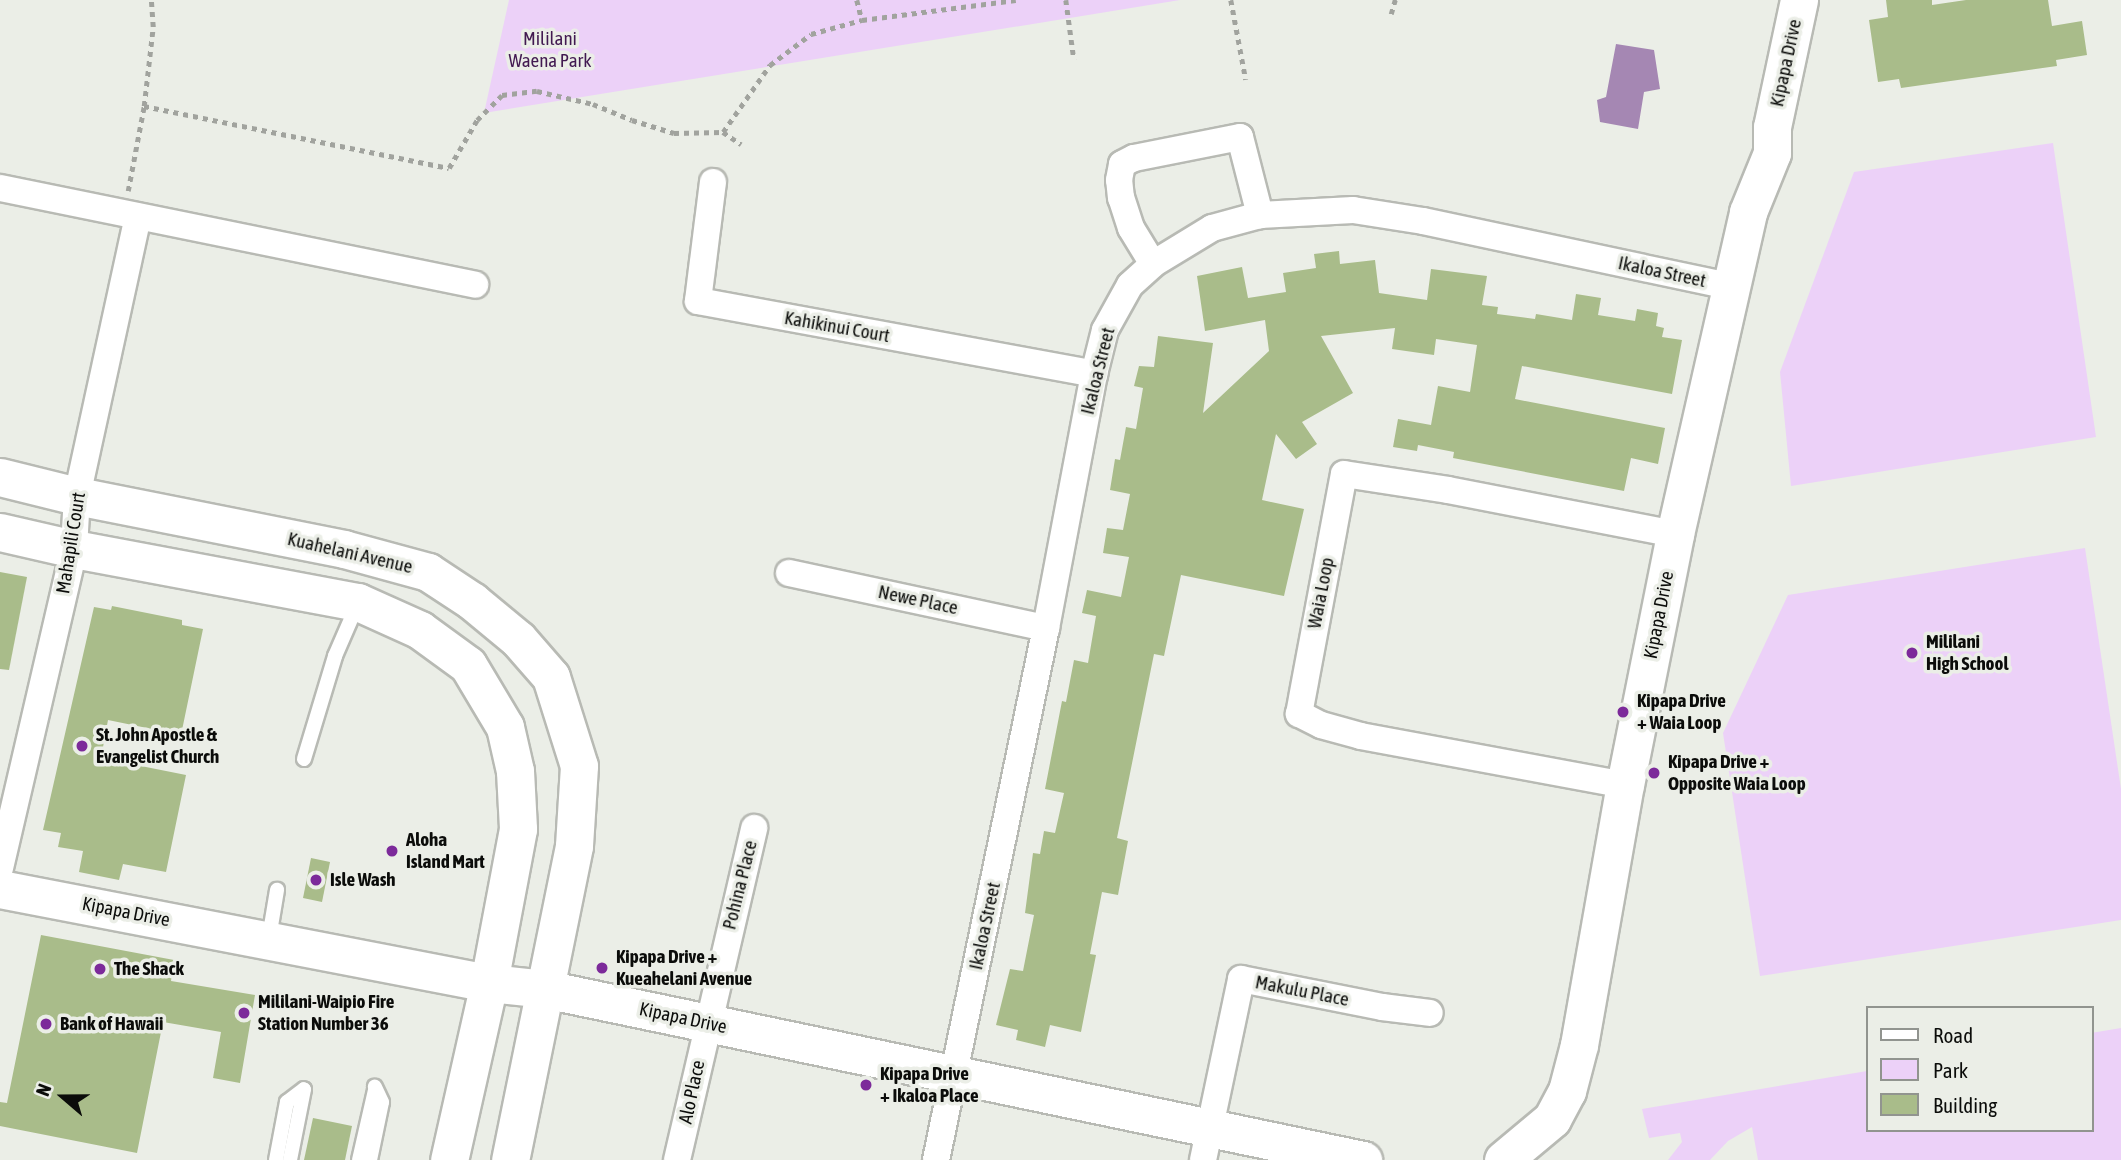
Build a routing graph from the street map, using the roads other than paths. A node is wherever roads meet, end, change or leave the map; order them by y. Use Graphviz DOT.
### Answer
graph roads {
  1 [pos="1799,0"];
  2 [pos="713,182"];
  3 [pos="0,188"];
  4 [pos="132,208"];
  5 [pos="1260,215"];
  6 [pos="1153,264"];
  7 [pos="475,285"];
  8 [pos="1730,286"];
  9 [pos="1094,374"];
  10 [pos="0,477"];
  11 [pos="77,496"];
  12 [pos="0,532"];
  13 [pos="1675,534"];
  14 [pos="74,549"];
  15 [pos="789,573"];
  16 [pos="358,602"];
  17 [pos="1046,628"];
  18 [pos="304,759"];
  19 [pos="1625,785"];
  20 [pos="754,828"];
  21 [pos="0,868"];
  22 [pos="0,889"];
  23 [pos="277,890"];
  24 [pos="268,940"];
  25 [pos="489,983"];
  26 [pos="545,989"];
  27 [pos="1430,1013"];
  28 [pos="706,1023"];
  29 [pos="954,1077"];
  30 [pos="1207,1144"];
  31 [pos="276,1160"];
  32 [pos="290,1160"];
  33 [pos="359,1160"];
  34 [pos="370,1160"];
  35 [pos="449,1160"];
  36 [pos="510,1160"];
  37 [pos="677,1160"];
  38 [pos="936,1160"];
  39 [pos="1363,1160"];
  40 [pos="1503,1160"];
  1 -- 8 [label="street, Kipapa Drive"];
  2 -- 9 [label="street, Kahikinui Court"];
  3 -- 4 [label="street"];
  4 -- 7 [label="street"];
  4 -- 11 [label="street, Mahapili Court"];
  5 -- 6 [label="street, Ikaloa Street"];
  5 -- 6 [label="street"];
  5 -- 8 [label="street, Ikaloa Street"];
  6 -- 9 [label="street, Ikaloa Street"];
  8 -- 13 [label="street, Kipapa Drive"];
  9 -- 17 [label="street, Ikaloa Street"];
  10 -- 11 [label="street, Kuahelani Avenue"];
  11 -- 14 [label="street, Mahapili Court"];
  11 -- 26 [label="street, Kuahelani Avenue"];
  12 -- 14 [label="street"];
  13 -- 19 [label="street, Kipapa Drive"];
  13 -- 19 [label="street, Waia Loop"];
  14 -- 16 [label="street"];
  14 -- 21 [label="street, Mahapili Court"];
  15 -- 17 [label="street, Newe Place"];
  16 -- 18 [label="lane"];
  16 -- 25 [label="street"];
  17 -- 29 [label="street, Ikaloa Street"];
  19 -- 40 [label="street, Kipapa Drive"];
  20 -- 28 [label="street, Pohina Place"];
  22 -- 24 [label="street, Kipapa Drive"];
  23 -- 24 [label="lane"];
  24 -- 25 [label="street, Kipapa Drive"];
  25 -- 26 [label="street, Kipapa Drive"];
  25 -- 35 [label="street"];
  26 -- 28 [label="street, Kipapa Drive"];
  26 -- 36 [label="street, Kuahelani Avenue"];
  27 -- 30 [label="street, Makulu Place"];
  28 -- 29 [label="street, Kipapa Drive"];
  28 -- 37 [label="street, Alo Place"];
  29 -- 30 [label="street, Kipapa Drive"];
  29 -- 38 [label="street, Ikaloa Street"];
  30 -- 39 [label="street, Kipapa Drive"];
  31 -- 32 [label="lane"];
  33 -- 34 [label="lane"];
}
